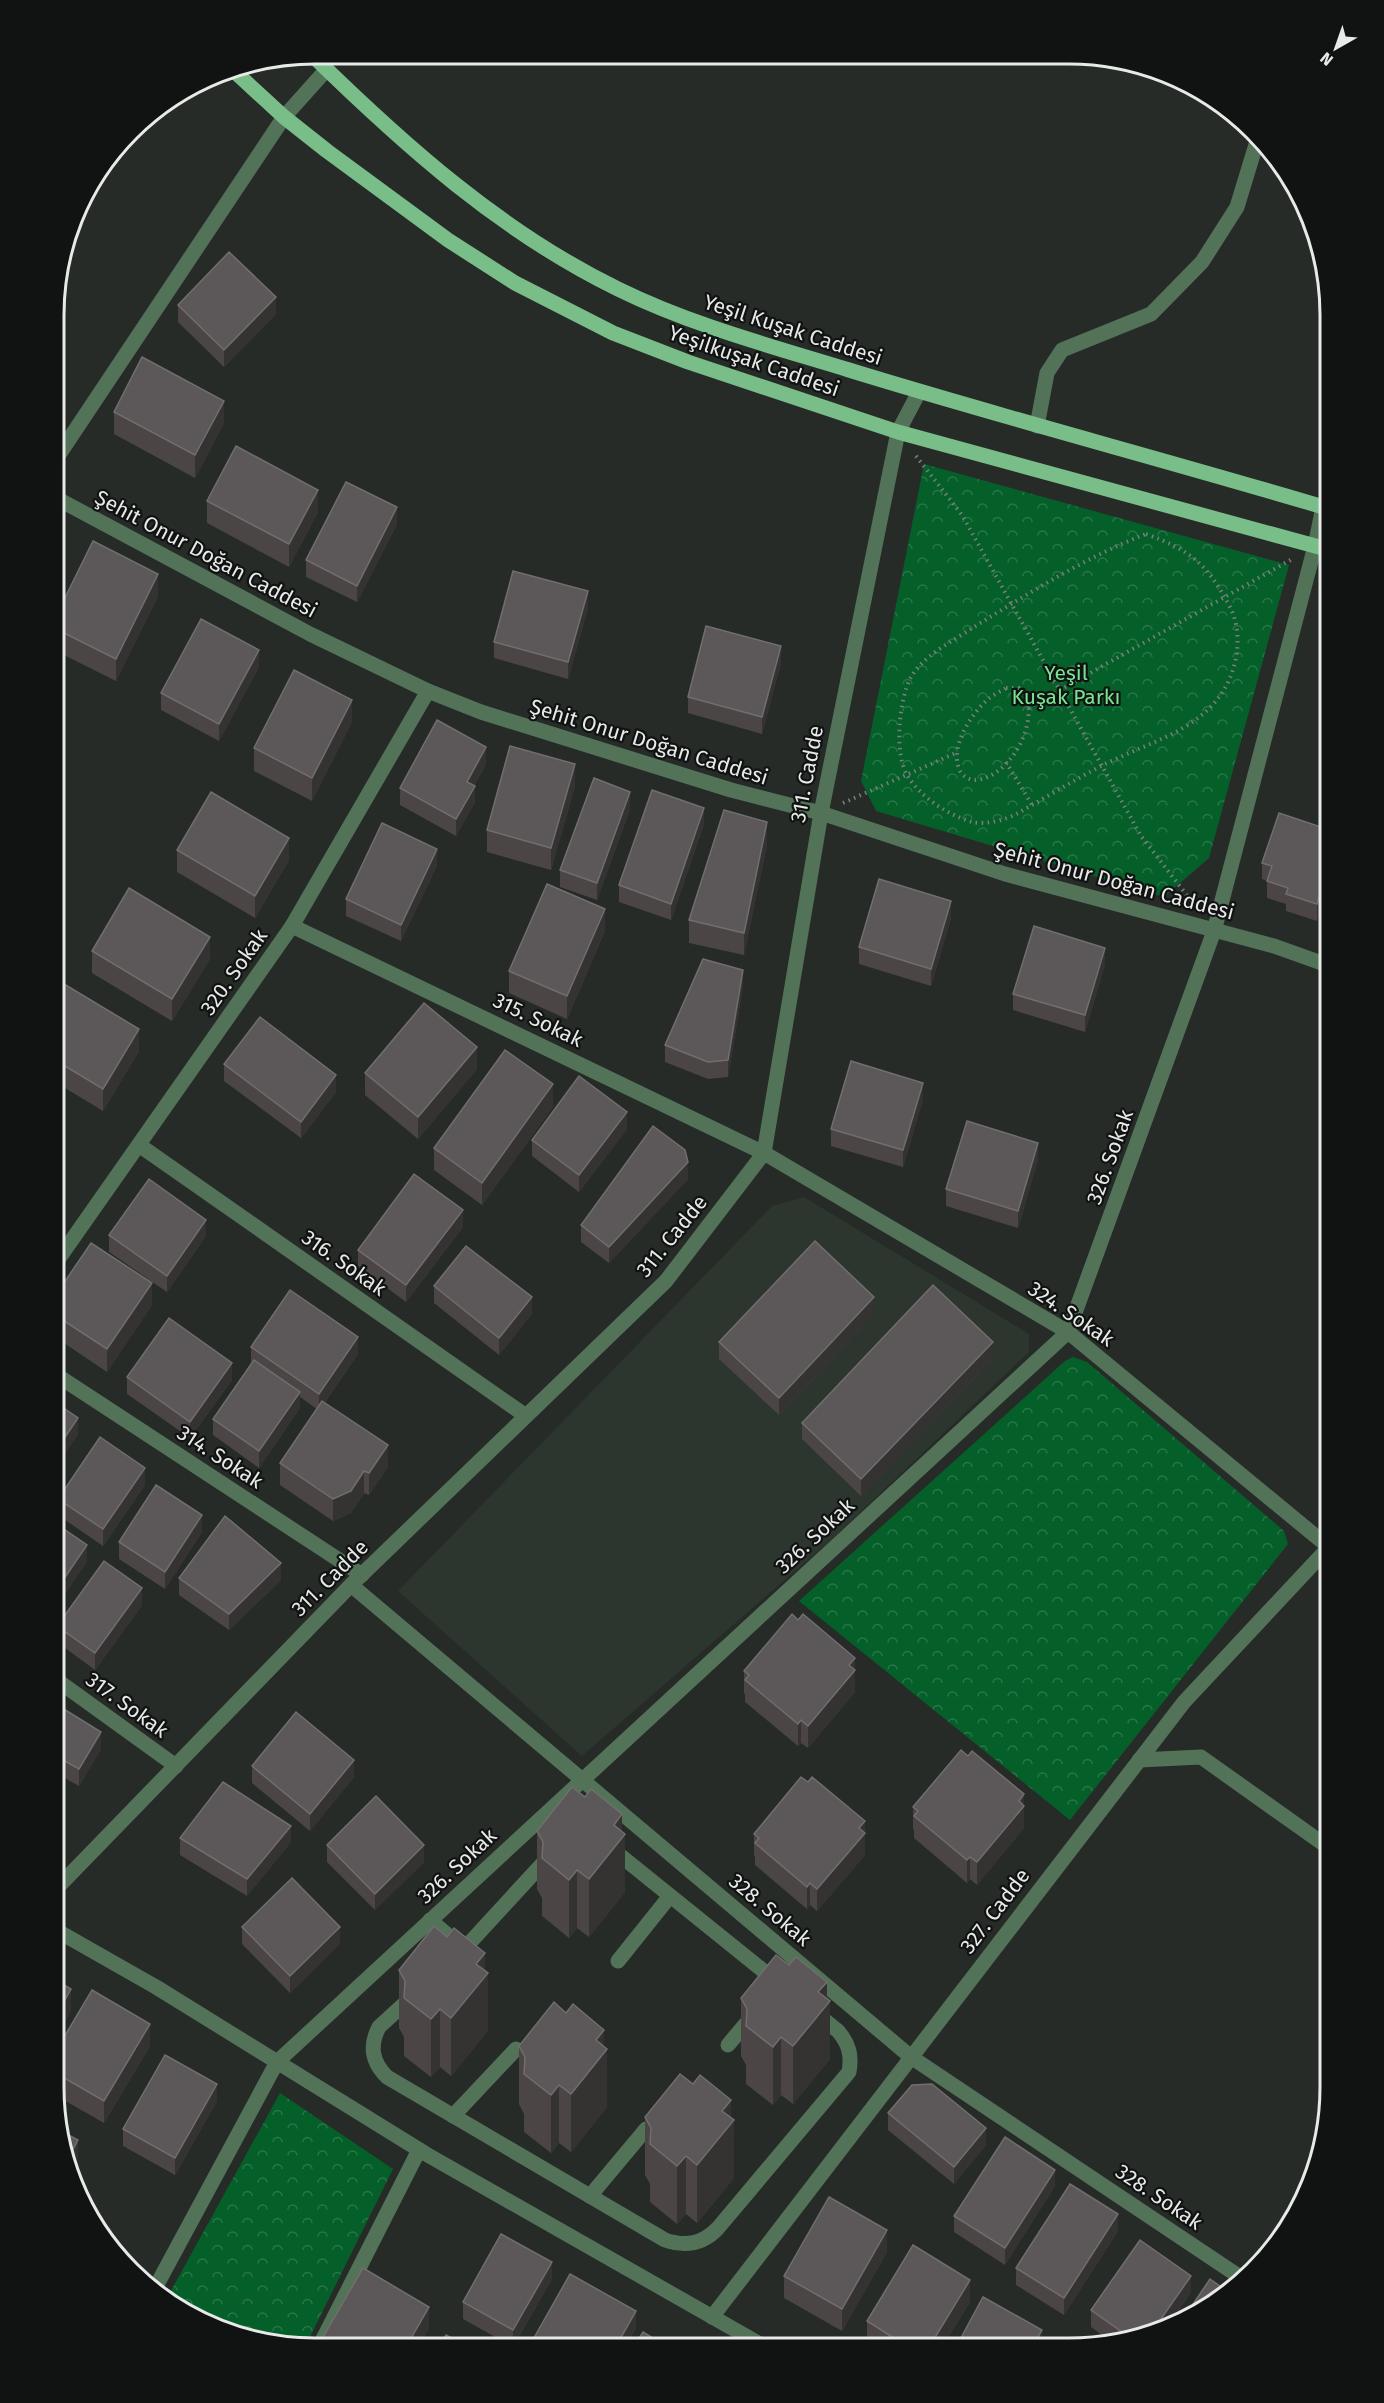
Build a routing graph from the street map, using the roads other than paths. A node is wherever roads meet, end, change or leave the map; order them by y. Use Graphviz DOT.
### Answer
graph roads {
  1 [pos="322,64"];
  2 [pos="327,69"];
  3 [pos="240,76"];
  4 [pos="284,117"];
  5 [pos="1255,148"];
  6 [pos="919,392"];
  7 [pos="1037,426"];
  8 [pos="898,432"];
  9 [pos="64,447"];
  10 [pos="64,502"];
  11 [pos="1320,506"];
  12 [pos="1320,547"];
  13 [pos="1320,555"];
  14 [pos="428,691"];
  15 [pos="821,813"];
  16 [pos="292,926"];
  17 [pos="1214,931"];
  18 [pos="1320,962"];
  19 [pos="139,1144"];
  20 [pos="765,1153"];
  21 [pos="64,1251"];
  22 [pos="1068,1332"];
  23 [pos="64,1380"];
  24 [pos="526,1416"];
  25 [pos="1320,1540"];
  26 [pos="1320,1557"];
  27 [pos="357,1580"];
  28 [pos="64,1685"];
  29 [pos="1138,1760"];
  30 [pos="176,1766"];
  31 [pos="582,1779"];
  32 [pos="1320,1842"];
  33 [pos="64,1881"];
  34 [pos="670,1896"];
  35 [pos="430,1920"];
  36 [pos="64,1935"];
  37 [pos="464,1948"];
  38 [pos="618,1961"];
  39 [pos="772,1992"];
  40 [pos="728,2045"];
  41 [pos="516,2049"];
  42 [pos="911,2057"];
  43 [pos="277,2062"];
  44 [pos="453,2116"];
  45 [pos="646,2129"];
  46 [pos="418,2150"];
  47 [pos="590,2196"];
  48 [pos="1236,2274"];
  49 [pos="158,2283"];
  50 [pos="711,2317"];
  51 [pos="324,2338"];
  52 [pos="749,2338"];
  1 -- 2 [label="main road, Yeşil Kuşak Caddesi"];
  2 -- 4 [label="street"];
  2 -- 6 [label="main road, Yeşil Kuşak Caddesi"];
  3 -- 4 [label="main road, Yeşilkuşak Caddesi"];
  4 -- 8 [label="main road, Yeşilkuşak Caddesi"];
  4 -- 9 [label="street"];
  5 -- 7 [label="street"];
  6 -- 7 [label="main road, Yeşil Kuşak Caddesi"];
  6 -- 8 [label="street, 311. Cadde"];
  7 -- 11 [label="main road, Yeşil Kuşak Caddesi"];
  8 -- 12 [label="main road, Yeşilkuşak Caddesi"];
  8 -- 15 [label="street, 311. Cadde"];
  10 -- 14 [label="street, Şehit Onur Doğan Caddesi"];
  13 -- 17 [label="street, 326. Sokak"];
  14 -- 15 [label="street, Şehit Onur Doğan Caddesi"];
  14 -- 16 [label="street, 320. Sokak"];
  15 -- 17 [label="street, Şehit Onur Doğan Caddesi"];
  15 -- 20 [label="street, 311. Cadde"];
  16 -- 19 [label="street, 320. Sokak"];
  16 -- 20 [label="street, 315. Sokak"];
  17 -- 18 [label="street, Şehit Onur Doğan Caddesi"];
  17 -- 22 [label="street, 326. Sokak"];
  19 -- 21 [label="street, 320. Sokak"];
  19 -- 24 [label="street, 316. Sokak"];
  20 -- 22 [label="street, 324. Sokak"];
  20 -- 24 [label="street, 311. Cadde"];
  22 -- 25 [label="street, 324. Sokak"];
  22 -- 31 [label="street, 326. Sokak"];
  23 -- 27 [label="street, 314. Sokak"];
  24 -- 27 [label="street, 311. Cadde"];
  26 -- 29 [label="street, 327. Cadde"];
  27 -- 30 [label="street, 311. Cadde"];
  27 -- 31 [label="street, 328. Sokak"];
  28 -- 30 [label="street, 317. Sokak"];
  29 -- 32 [label="street"];
  29 -- 42 [label="street, 327. Cadde"];
  30 -- 33 [label="street, 311. Cadde"];
  31 -- 35 [label="street, 326. Sokak"];
  31 -- 42 [label="street, 328. Sokak"];
  34 -- 37 [label="street"];
  34 -- 38 [label="street"];
  34 -- 39 [label="street"];
  35 -- 37 [label="street"];
  35 -- 43 [label="street, 326. Sokak"];
  36 -- 43 [label="street"];
  37 -- 44 [label="street"];
  39 -- 40 [label="street"];
  39 -- 47 [label="street"];
  41 -- 44 [label="street"];
  42 -- 48 [label="street, 328. Sokak"];
  42 -- 50 [label="street, 327. Cadde"];
  43 -- 46 [label="street"];
  43 -- 49 [label="street, 326. Sokak"];
  44 -- 47 [label="street"];
  45 -- 47 [label="street"];
  46 -- 50 [label="street"];
  46 -- 51 [label="street"];
  50 -- 52 [label="street"];
}
